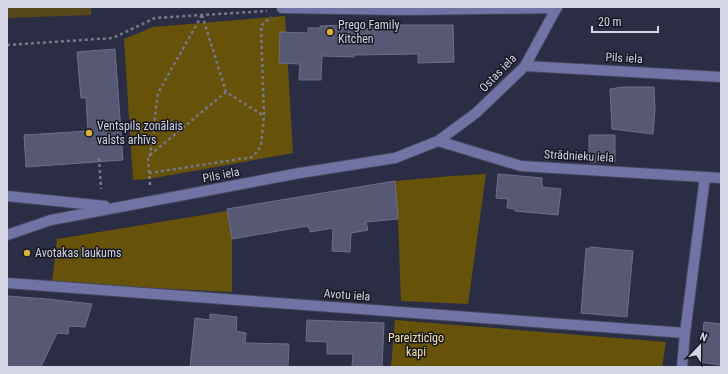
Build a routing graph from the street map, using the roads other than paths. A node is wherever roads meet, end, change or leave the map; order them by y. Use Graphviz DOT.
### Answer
graph roads {
  1 [pos="557,7"];
  2 [pos="282,8"];
  3 [pos="406,8"];
  4 [pos="525,66"];
  5 [pos="721,77"];
  6 [pos="438,141"];
  7 [pos="705,177"];
  8 [pos="721,178"];
  9 [pos="7,196"];
  10 [pos="117,207"];
  11 [pos="7,235"];
  12 [pos="7,284"];
  13 [pos="685,333"];
  14 [pos="682,367"];
  1 -- 3 [label="street"];
  1 -- 4 [label="street, Ostas iela"];
  2 -- 3 [label="street"];
  4 -- 5 [label="street, Pils iela"];
  4 -- 6 [label="street, Ostas iela"];
  6 -- 7 [label="street, Strādnieku iela"];
  6 -- 10 [label="street, Pils iela"];
  7 -- 8 [label="street, Strādnieku iela"];
  7 -- 13 [label="street"];
  9 -- 10 [label="street"];
  10 -- 11 [label="street, Pils iela"];
  12 -- 13 [label="street, Avotu iela"];
  13 -- 14 [label="street"];
}
